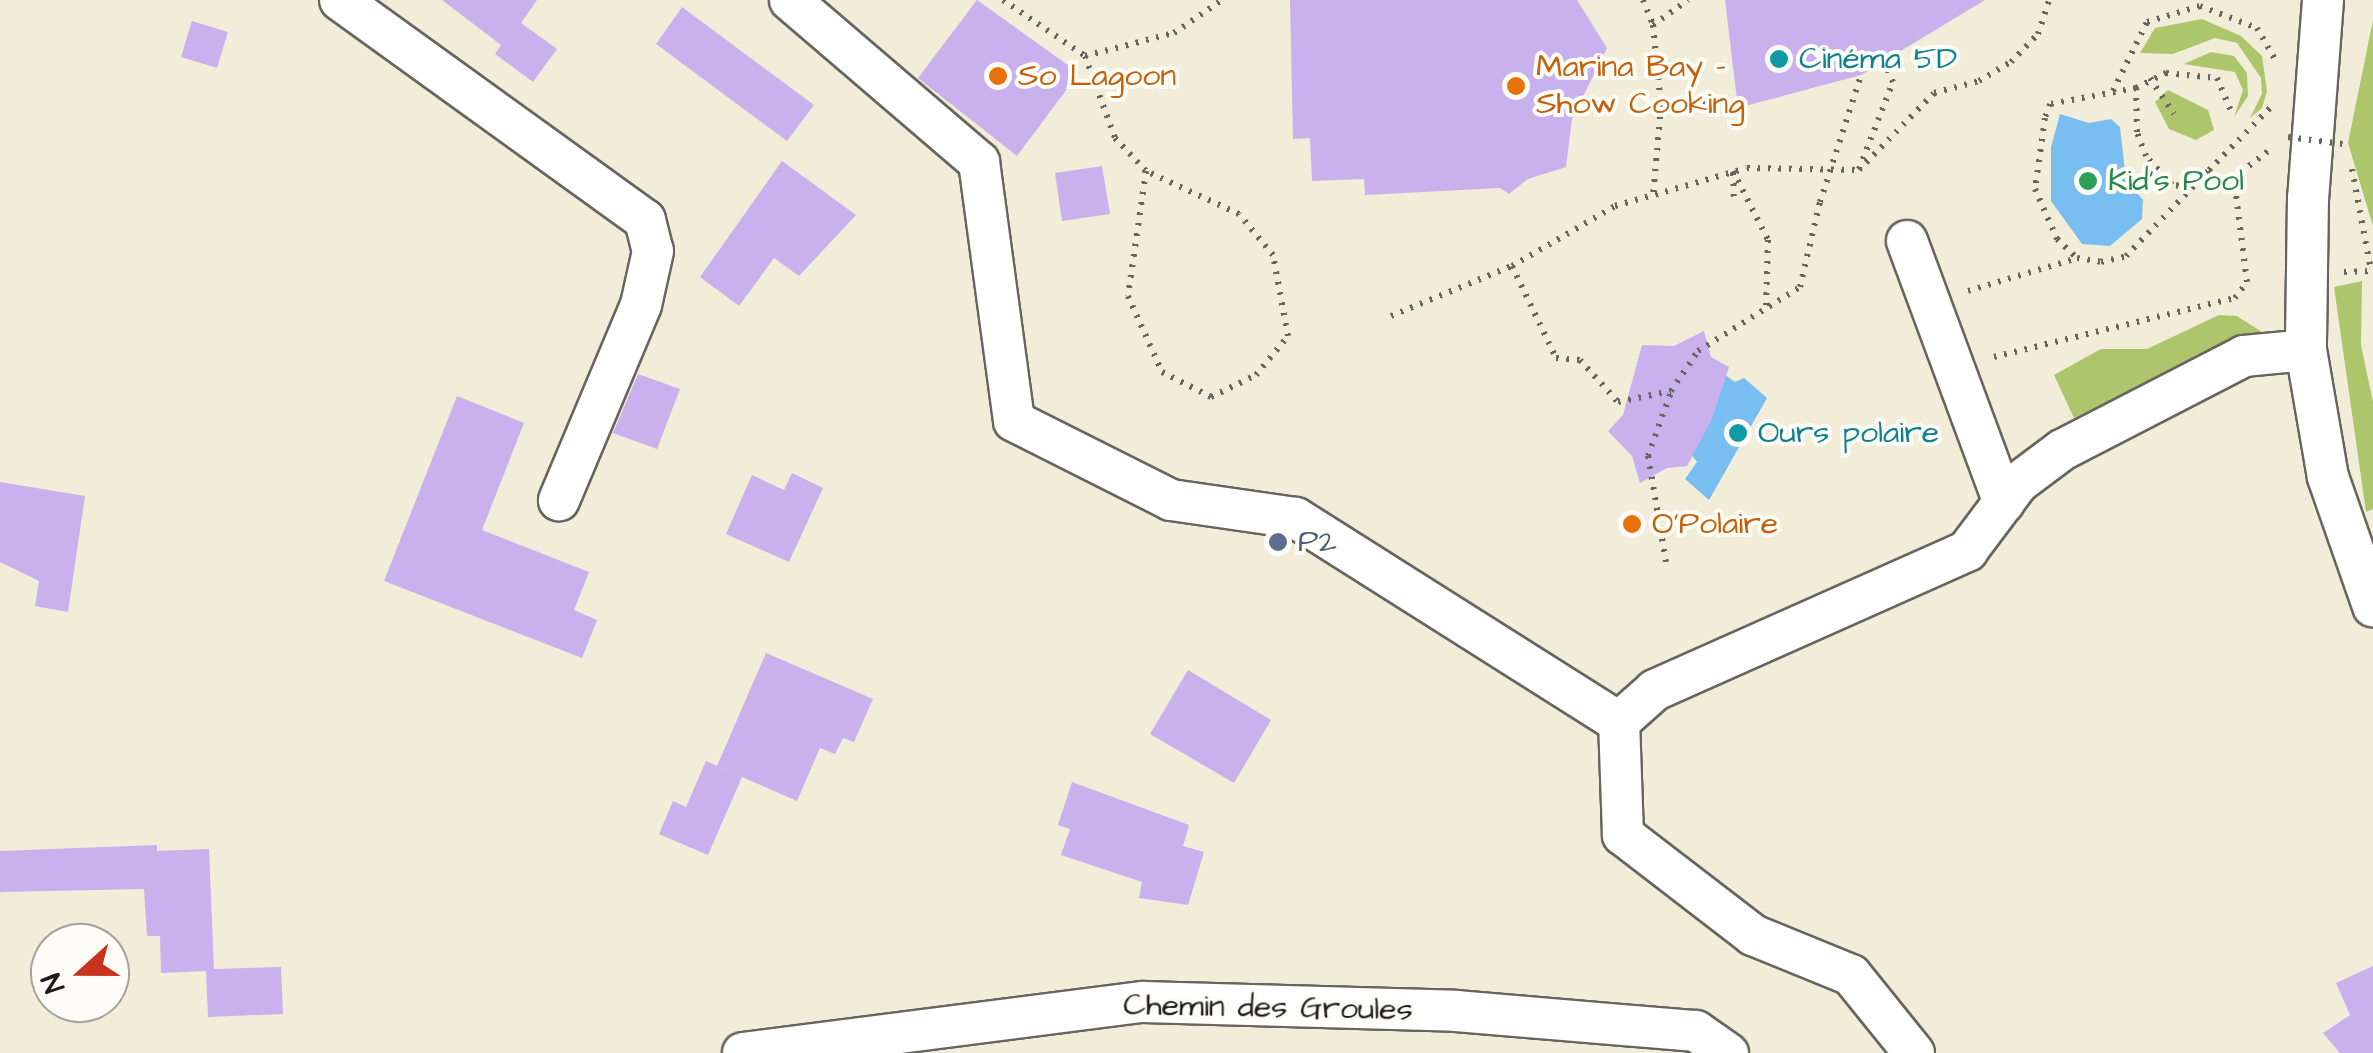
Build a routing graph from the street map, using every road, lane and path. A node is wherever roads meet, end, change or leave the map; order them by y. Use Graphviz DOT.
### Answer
graph roads {
  1 [pos="340,0"];
  2 [pos="790,0"];
  3 [pos="831,0"];
  4 [pos="1002,0"];
  5 [pos="1222,0"];
  6 [pos="1643,0"];
  7 [pos="1688,0"];
  8 [pos="2049,0"];
  9 [pos="2324,0"];
  10 [pos="1653,25"];
  11 [pos="836,44"];
  12 [pos="1084,56"];
  13 [pos="1885,64"];
  14 [pos="1861,75"];
  15 [pos="2278,76"];
  16 [pos="2152,81"];
  17 [pos="2136,88"];
  18 [pos="2113,92"];
  19 [pos="2279,92"];
  20 [pos="1737,103"];
  21 [pos="1661,106"];
  22 [pos="2230,109"];
  23 [pos="2174,114"];
  24 [pos="2288,137"];
  25 [pos="2252,163"];
  26 [pos="1859,170"];
  27 [pos="2210,170"];
  28 [pos="1146,171"];
  29 [pos="1733,172"];
  30 [pos="2234,178"];
  31 [pos="2191,187"];
  32 [pos="1653,195"];
  33 [pos="1734,197"];
  34 [pos="1907,241"];
  35 [pos="2077,258"];
  36 [pos="1512,266"];
  37 [pos="2373,270"];
  38 [pos="1930,306"];
  39 [pos="1766,310"];
  40 [pos="1391,316"];
  41 [pos="2306,350"];
  42 [pos="1956,375"];
  43 [pos="1671,391"];
  44 [pos="560,500"];
  45 [pos="2004,503"];
  46 [pos="1666,562"];
  47 [pos="2373,606"];
  48 [pos="1619,722"];
  49 [pos="743,1053"];
  50 [pos="1728,1053"];
  51 [pos="1914,1053"];
  1 -- 44 [label="street"];
  2 -- 11 [label="street"];
  3 -- 11 [label="street"];
  4 -- 12 [label="path"];
  5 -- 12 [label="path"];
  6 -- 10 [label="path"];
  7 -- 10 [label="path"];
  8 -- 26 [label="path"];
  9 -- 41 [label="street"];
  10 -- 21 [label="path"];
  11 -- 48 [label="street"];
  12 -- 28 [label="path"];
  13 -- 26 [label="path"];
  14 -- 39 [label="path, bridge"];
  15 -- 18 [label="path"];
  16 -- 17 [label="path"];
  16 -- 22 [label="path"];
  16 -- 23 [label="path"];
  17 -- 18 [label="path"];
  17 -- 31 [label="path"];
  18 -- 35 [label="path"];
  19 -- 27 [label="path"];
  20 -- 21 [label="path"];
  21 -- 32 [label="path"];
  24 -- 37 [label="path, bridge"];
  25 -- 30 [label="path"];
  26 -- 29 [label="path"];
  27 -- 30 [label="path"];
  27 -- 31 [label="path"];
  28 -- 28 [label="path"];
  29 -- 32 [label="path"];
  29 -- 33 [label="path"];
  29 -- 39 [label="path"];
  30 -- 42 [label="path"];
  31 -- 35 [label="path"];
  32 -- 36 [label="path"];
  34 -- 38 [label="street"];
  35 -- 38 [label="path"];
  36 -- 40 [label="path"];
  36 -- 43 [label="path"];
  38 -- 42 [label="street"];
  39 -- 43 [label="path"];
  41 -- 45 [label="street"];
  41 -- 47 [label="street"];
  42 -- 45 [label="street"];
  43 -- 46 [label="path"];
  45 -- 48 [label="street"];
  48 -- 51 [label="street"];
  49 -- 50 [label="street, Chemin des Groules"];
}
